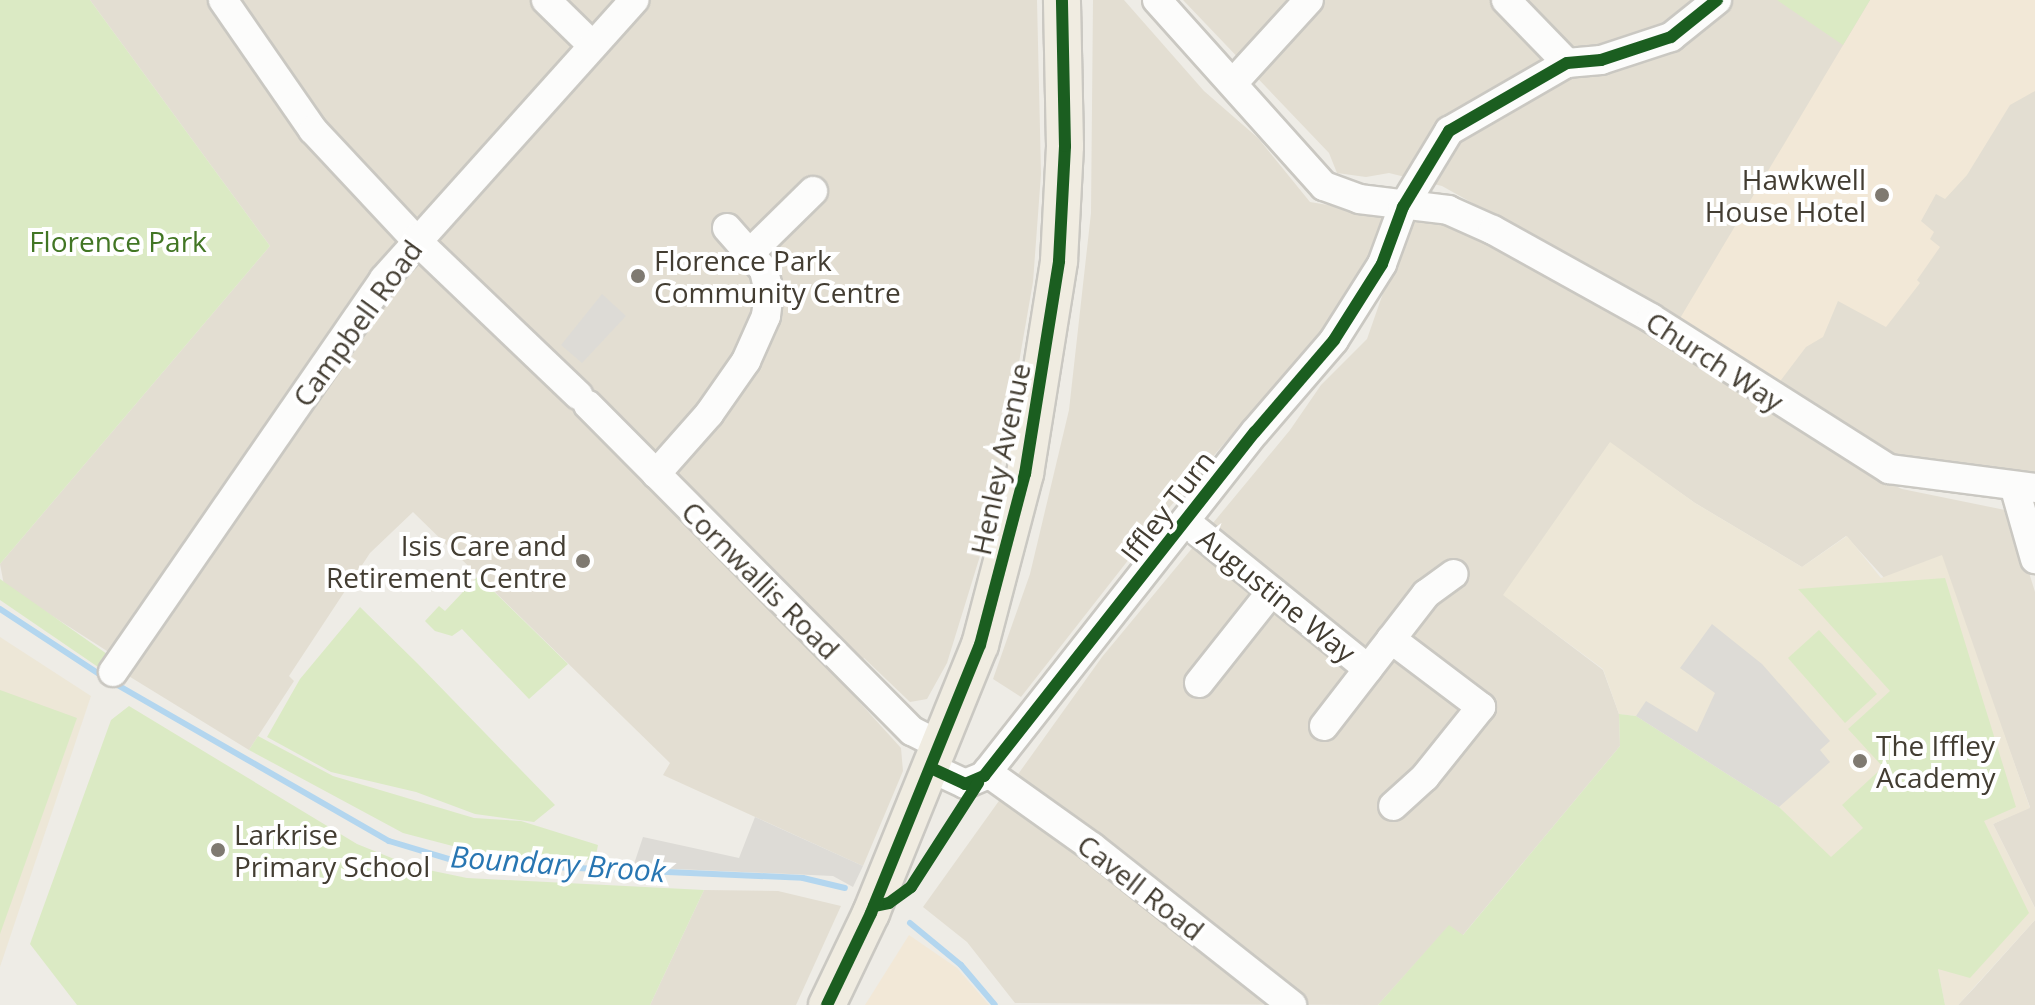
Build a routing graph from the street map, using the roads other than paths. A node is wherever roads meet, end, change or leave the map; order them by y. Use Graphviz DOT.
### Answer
graph roads {
  1 [pos="223,0"];
  2 [pos="546,0"];
  3 [pos="634,0"];
  4 [pos="1062,0"];
  5 [pos="1157,0"];
  6 [pos="1309,0"];
  7 [pos="1506,0"];
  8 [pos="1717,0"];
  9 [pos="592,45"];
  10 [pos="1567,63"];
  11 [pos="1234,82"];
  12 [pos="813,191"];
  13 [pos="1403,207"];
  14 [pos="727,228"];
  15 [pos="415,239"];
  16 [pos="751,252"];
  17 [pos="656,474"];
  18 [pos="2025,489"];
  19 [pos="1186,522"];
  20 [pos="2035,559"];
  21 [pos="1454,574"];
  22 [pos="1272,591"];
  23 [pos="1391,639"];
  24 [pos="1368,669"];
  25 [pos="113,672"];
  26 [pos="1199,683"];
  27 [pos="1324,726"];
  28 [pos="936,757"];
  29 [pos="987,772"];
  30 [pos="1393,806"];
  31 [pos="827,1005"];
  32 [pos="1292,1005"];
  1 -- 15 [label="street, Cornwallis Road"];
  2 -- 9 [label="street"];
  3 -- 9 [label="street, Campbell Road"];
  4 -- 28 [label="main road, Henley Avenue"];
  5 -- 11 [label="street"];
  6 -- 11 [label="street"];
  7 -- 10 [label="street"];
  8 -- 10 [label="street, Iffley Turn"];
  9 -- 15 [label="street, Campbell Road"];
  10 -- 13 [label="street, Iffley Turn"];
  11 -- 13 [label="street"];
  12 -- 16 [label="street"];
  13 -- 18 [label="street, Church Way"];
  13 -- 19 [label="street, Iffley Turn"];
  14 -- 16 [label="street"];
  15 -- 17 [label="street, Cornwallis Road"];
  15 -- 25 [label="street, Campbell Road"];
  16 -- 17 [label="street"];
  17 -- 28 [label="street, Cornwallis Road"];
  18 -- 20 [label="street"];
  19 -- 22 [label="street, Augustine Way"];
  19 -- 29 [label="street, Iffley Turn"];
  21 -- 23 [label="street, Augustine Way"];
  22 -- 24 [label="street, Augustine Way"];
  22 -- 26 [label="street"];
  23 -- 24 [label="street, Augustine Way"];
  23 -- 30 [label="street"];
  24 -- 27 [label="street, Augustine Way"];
  28 -- 29 [label="street"];
  28 -- 31 [label="main road, Henley Avenue"];
  29 -- 32 [label="street, Cavell Road"];
}
